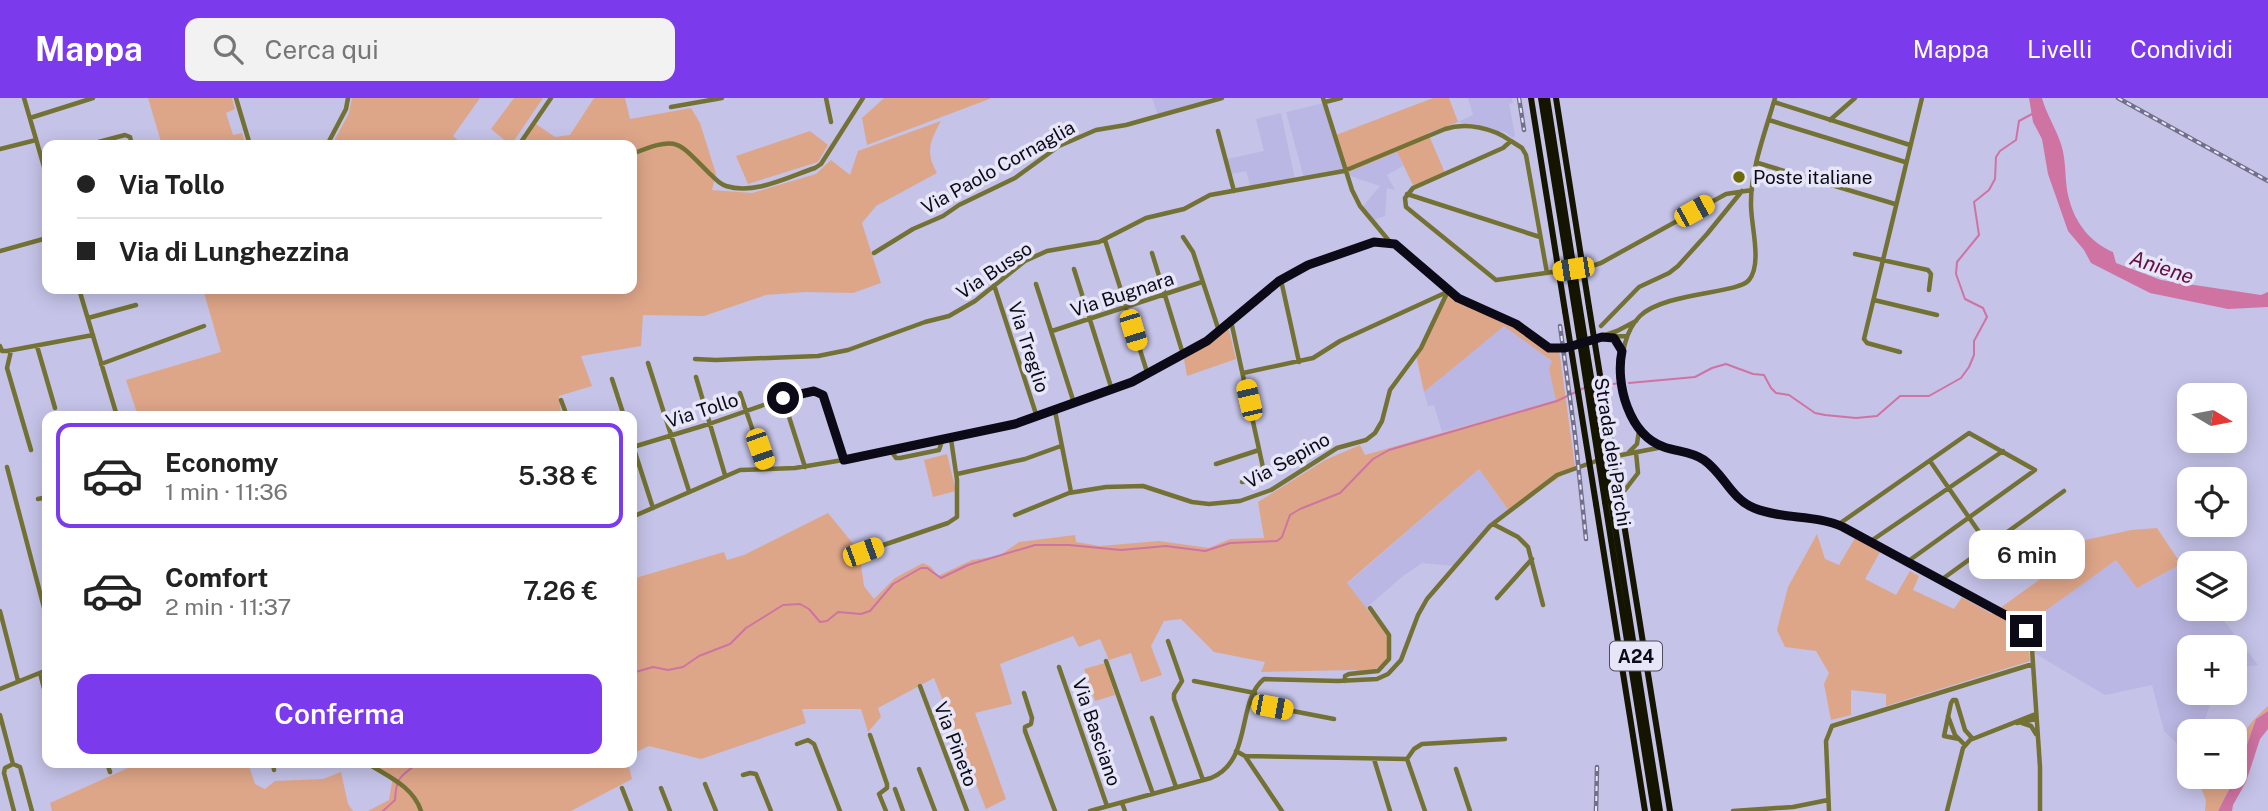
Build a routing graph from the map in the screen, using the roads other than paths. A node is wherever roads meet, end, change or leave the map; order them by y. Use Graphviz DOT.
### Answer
graph roads {
  1 [pos="24,98"];
  2 [pos="93,98"];
  3 [pos="236,98"];
  4 [pos="348,98"];
  5 [pos="722,98"];
  6 [pos="826,98"];
  7 [pos="863,98"];
  8 [pos="1222,98"];
  9 [pos="1341,98"];
  10 [pos="1532,98"];
  11 [pos="1541,98"];
  12 [pos="1547,98"];
  13 [pos="1556,98"];
  14 [pos="1855,98"];
  15 [pos="1922,98"];
  16 [pos="550,99"];
  17 [pos="1324,100"];
  18 [pos="1775,100"];
  19 [pos="671,107"];
  20 [pos="30,118"];
  21 [pos="1769,120"];
  22 [pos="1830,120"];
  23 [pos="831,122"];
  24 [pos="1218,131"];
  25 [pos="37,140"];
  26 [pos="106,140"];
  27 [pos="131,140"];
  28 [pos="249,140"];
  29 [pos="330,140"];
  30 [pos="522,140"];
  31 [pos="1511,141"];
  32 [pos="1910,145"];
  33 [pos="0,149"];
  34 [pos="637,152"];
  35 [pos="42,153"];
  36 [pos="1905,162"];
  37 [pos="1758,163"];
  38 [pos="1345,171"];
  39 [pos="1752,190"];
  40 [pos="1234,191"];
  41 [pos="1742,191"];
  42 [pos="1407,194"];
  43 [pos="1895,204"];
  44 [pos="1540,236"];
  45 [pos="1183,237"];
  46 [pos="42,239"];
  47 [pos="1105,240"];
  48 [pos="1390,243"];
  49 [pos="0,251"];
  50 [pos="874,253"];
  51 [pos="1152,253"];
  52 [pos="1854,254"];
  53 [pos="1883,260"];
  54 [pos="1074,269"];
  55 [pos="1550,272"];
  56 [pos="1281,280"];
  57 [pos="1202,282"];
  58 [pos="1036,284"];
  59 [pos="994,285"];
  60 [pos="1929,290"];
  61 [pos="1448,291"];
  62 [pos="81,294"];
  63 [pos="1164,295"];
  64 [pos="1874,300"];
  65 [pos="136,305"];
  66 [pos="1127,307"];
  67 [pos="1577,310"];
  68 [pos="1937,315"];
  69 [pos="88,318"];
  70 [pos="1088,320"];
  71 [pos="1230,321"];
  72 [pos="1636,321"];
  73 [pos="204,326"];
  74 [pos="1601,326"];
  75 [pos="1052,331"];
  76 [pos="1219,331"];
  77 [pos="1617,331"];
  78 [pos="93,335"];
  79 [pos="1628,336"];
  80 [pos="1602,337"];
  81 [pos="1614,338"];
  82 [pos="0,346"];
  83 [pos="37,346"];
  84 [pos="11,351"];
  85 [pos="1622,351"];
  86 [pos="1900,352"];
  87 [pos="1183,354"];
  88 [pos="695,359"];
  89 [pos="1299,362"];
  90 [pos="648,363"];
  91 [pos="101,364"];
  92 [pos="1243,373"];
  93 [pos="1147,374"];
  94 [pos="696,377"];
  95 [pos="612,379"];
  96 [pos="1112,390"];
  97 [pos="740,393"];
  98 [pos="783,398"];
  99 [pos="561,400"];
  100 [pos="1074,403"];
  101 [pos="55,408"];
  102 [pos="115,411"];
  103 [pos="564,411"];
  104 [pos="622,411"];
  105 [pos="746,411"];
  106 [pos="1055,411"];
  107 [pos="1037,417"];
  108 [pos="709,424"];
  109 [pos="1639,430"];
  110 [pos="671,435"];
  111 [pos="1647,438"];
  112 [pos="951,439"];
  113 [pos="637,444"];
  114 [pos="1637,444"];
  115 [pos="1061,446"];
  116 [pos="1663,447"];
  117 [pos="31,450"];
  118 [pos="1259,450"];
  119 [pos="1642,451"];
  120 [pos="2003,451"];
  121 [pos="1636,452"];
  122 [pos="1629,453"];
  123 [pos="637,460"];
  124 [pos="844,460"];
  125 [pos="1930,461"];
  126 [pos="1216,464"];
  127 [pos="7,467"];
  128 [pos="804,467"];
  129 [pos="766,469"];
  130 [pos="957,474"];
  131 [pos="725,475"];
  132 [pos="1242,482"];
  133 [pos="1948,489"];
  134 [pos="1625,490"];
  135 [pos="689,491"];
  136 [pos="2064,491"];
  137 [pos="1071,492"];
  138 [pos="42,498"];
  139 [pos="38,499"];
  140 [pos="1608,502"];
  141 [pos="653,508"];
  142 [pos="1015,514"];
  143 [pos="637,515"];
  144 [pos="1968,518"];
  145 [pos="1493,524"];
  146 [pos="1838,524"];
  147 [pos="1871,541"];
  148 [pos="1988,545"];
  149 [pos="863,552"];
  150 [pos="1533,558"];
  151 [pos="1907,562"];
  152 [pos="1941,580"];
  153 [pos="1497,598"];
  154 [pos="42,600"];
  155 [pos="1543,605"];
  156 [pos="1370,608"];
  157 [pos="0,611"];
  158 [pos="1168,641"];
  159 [pos="1106,661"];
  160 [pos="2033,664"];
  161 [pos="1059,667"];
  162 [pos="40,673"];
  163 [pos="19,681"];
  164 [pos="42,681"];
  165 [pos="1194,681"];
  166 [pos="1345,681"];
  167 [pos="920,686"];
  168 [pos="0,689"];
  169 [pos="1024,693"];
  170 [pos="1255,693"];
  171 [pos="2035,695"];
  172 [pos="1251,703"];
  173 [pos="0,715"];
  174 [pos="1948,715"];
  175 [pos="2025,717"];
  176 [pos="2036,717"];
  177 [pos="1152,719"];
  178 [pos="1334,719"];
  179 [pos="2021,723"];
  180 [pos="2009,724"];
  181 [pos="870,735"];
  182 [pos="2037,736"];
  183 [pos="1972,738"];
  184 [pos="1506,739"];
  185 [pos="1959,739"];
  186 [pos="797,744"];
  187 [pos="1965,746"];
  188 [pos="1236,751"];
  189 [pos="1245,756"];
  190 [pos="1374,759"];
  191 [pos="1407,759"];
  192 [pos="13,764"];
  193 [pos="109,768"];
  194 [pos="375,768"];
  195 [pos="919,769"];
  196 [pos="1456,769"];
  197 [pos="110,772"];
  198 [pos="743,775"];
  199 [pos="1203,780"];
  200 [pos="705,783"];
  201 [pos="1176,787"];
  202 [pos="622,788"];
  203 [pos="661,788"];
  204 [pos="895,789"];
  205 [pos="1153,794"];
  206 [pos="1828,800"];
  207 [pos="1122,803"];
  208 [pos="1107,806"];
  209 [pos="14,811"];
  210 [pos="32,811"];
  211 [pos="421,811"];
  212 [pos="631,811"];
  213 [pos="670,811"];
  214 [pos="716,811"];
  215 [pos="771,811"];
  216 [pos="840,811"];
  217 [pos="886,811"];
  218 [pos="903,811"];
  219 [pos="935,811"];
  220 [pos="967,811"];
  221 [pos="1055,811"];
  222 [pos="1090,811"];
  223 [pos="1125,811"];
  224 [pos="1282,811"];
  225 [pos="1390,811"];
  226 [pos="1425,811"];
  227 [pos="1469,811"];
  228 [pos="1645,811"];
  229 [pos="1654,811"];
  230 [pos="1660,811"];
  231 [pos="1670,811"];
  232 [pos="1733,811"];
  233 [pos="1829,811"];
  234 [pos="1947,811"];
  235 [pos="2040,811"];
  1 -- 20 [label="street"];
  2 -- 20 [label="street"];
  3 -- 28 [label="street"];
  4 -- 29 [label="street"];
  5 -- 19 [label="street"];
  6 -- 23 [label="street"];
  7 -- 34 [label="street"];
  8 -- 50 [label="street, Via Paolo Cornaglia"];
  9 -- 17 [label="street"];
  10 -- 228 [label="highway, bridge"];
  11 -- 67 [label="highway, Strada dei Parchi / A24"];
  12 -- 67 [label="highway, Strada dei Parchi / A24"];
  13 -- 231 [label="highway, bridge"];
  14 -- 22 [label="street"];
  15 -- 32 [label="street"];
  16 -- 30 [label="street"];
  17 -- 38 [label="street"];
  18 -- 21 [label="street"];
  18 -- 22 [label="street"];
  20 -- 25 [label="street"];
  21 -- 36 [label="street"];
  21 -- 37 [label="street"];
  22 -- 32 [label="street"];
  24 -- 40 [label="street"];
  25 -- 33 [label="street"];
  25 -- 35 [label="street"];
  26 -- 27 [label="street"];
  31 -- 38 [label="street, Via Busso"];
  31 -- 42 [label="street"];
  31 -- 44 [label="street"];
  32 -- 36 [label="street"];
  36 -- 43 [label="street"];
  37 -- 39 [label="street"];
  37 -- 43 [label="street"];
  38 -- 40 [label="street, Via Busso"];
  38 -- 48 [label="street"];
  39 -- 41 [label="street"];
  39 -- 72 [label="street"];
  40 -- 47 [label="street, Via Busso"];
  41 -- 55 [label="street, bridge"];
  41 -- 74 [label="street"];
  42 -- 44 [label="street"];
  42 -- 55 [label="street"];
  43 -- 53 [label="street"];
  44 -- 55 [label="street"];
  45 -- 57 [label="street"];
  46 -- 49 [label="street"];
  47 -- 59 [label="street, Via Busso"];
  47 -- 66 [label="street"];
  48 -- 56 [label="street"];
  48 -- 61 [label="street"];
  51 -- 63 [label="street"];
  52 -- 53 [label="street"];
  53 -- 60 [label="street"];
  53 -- 64 [label="street"];
  54 -- 70 [label="street"];
  56 -- 71 [label="street"];
  56 -- 89 [label="street"];
  57 -- 63 [label="street, Via Bugnara"];
  57 -- 76 [label="street"];
  58 -- 75 [label="street"];
  59 -- 88 [label="street, Via Busso"];
  59 -- 107 [label="street, Via Treglio"];
  61 -- 80 [label="street"];
  61 -- 89 [label="street"];
  61 -- 137 [label="street, Via Sepino"];
  62 -- 69 [label="street"];
  63 -- 66 [label="street, Via Bugnara"];
  63 -- 87 [label="street"];
  64 -- 68 [label="street"];
  64 -- 86 [label="street"];
  65 -- 69 [label="street"];
  66 -- 70 [label="street, Via Bugnara"];
  66 -- 93 [label="street"];
  67 -- 140 [label="highway, Strada dei Parchi / A24, bridge"];
  69 -- 78 [label="street"];
  70 -- 75 [label="street, Via Bugnara"];
  70 -- 96 [label="street"];
  71 -- 76 [label="street"];
  71 -- 92 [label="street"];
  72 -- 77 [label="street"];
  72 -- 79 [label="street"];
  73 -- 91 [label="street"];
  75 -- 100 [label="street"];
  76 -- 87 [label="street"];
  77 -- 79 [label="street"];
  77 -- 80 [label="street"];
  78 -- 83 [label="street"];
  78 -- 91 [label="street"];
  79 -- 81 [label="street"];
  79 -- 85 [label="street"];
  80 -- 81 [label="street"];
  81 -- 85 [label="street"];
  82 -- 84 [label="street"];
  83 -- 84 [label="street"];
  83 -- 101 [label="street"];
  84 -- 117 [label="street"];
  85 -- 109 [label="street"];
  87 -- 93 [label="street"];
  89 -- 92 [label="street"];
  90 -- 110 [label="street"];
  91 -- 102 [label="street"];
  92 -- 118 [label="street"];
  93 -- 96 [label="street"];
  94 -- 108 [label="street"];
  95 -- 104 [label="street"];
  96 -- 100 [label="street"];
  97 -- 105 [label="street"];
  98 -- 105 [label="street, Via Tollo"];
  98 -- 124 [label="street, Via Tollo"];
  98 -- 128 [label="street"];
  99 -- 103 [label="street"];
  100 -- 106 [label="street"];
  105 -- 108 [label="street, Via Tollo"];
  105 -- 129 [label="street"];
  106 -- 107 [label="street"];
  106 -- 115 [label="street"];
  107 -- 112 [label="street"];
  108 -- 110 [label="street, Via Tollo"];
  108 -- 131 [label="street"];
  109 -- 111 [label="street"];
  109 -- 114 [label="street"];
  110 -- 113 [label="street, Via Tollo"];
  110 -- 135 [label="street"];
  111 -- 114 [label="street"];
  111 -- 116 [label="street"];
  111 -- 119 [label="street"];
  112 -- 124 [label="street"];
  112 -- 130 [label="street"];
  114 -- 122 [label="street"];
  115 -- 130 [label="street"];
  115 -- 137 [label="street"];
  116 -- 119 [label="street"];
  116 -- 146 [label="street"];
  118 -- 126 [label="street"];
  118 -- 132 [label="street"];
  119 -- 121 [label="street"];
  120 -- 125 [label="street"];
  120 -- 133 [label="street"];
  120 -- 144 [label="street"];
  121 -- 122 [label="street"];
  121 -- 134 [label="street"];
  122 -- 145 [label="street"];
  123 -- 141 [label="street"];
  124 -- 128 [label="street"];
  125 -- 133 [label="street"];
  125 -- 146 [label="street"];
  127 -- 154 [label="street"];
  128 -- 129 [label="street"];
  129 -- 131 [label="street"];
  130 -- 149 [label="street"];
  131 -- 135 [label="street"];
  133 -- 144 [label="street"];
  133 -- 147 [label="street"];
  135 -- 141 [label="street"];
  136 -- 148 [label="street"];
  137 -- 142 [label="street, Via Sepino"];
  138 -- 139 [label="street"];
  140 -- 229 [label="highway, Strada dei Parchi / A24"];
  140 -- 230 [label="highway, Strada dei Parchi / A24"];
  141 -- 143 [label="street"];
  144 -- 148 [label="street"];
  144 -- 151 [label="street"];
  145 -- 150 [label="street"];
  145 -- 166 [label="street"];
  146 -- 147 [label="street"];
  147 -- 151 [label="street"];
  148 -- 152 [label="street"];
  150 -- 153 [label="street"];
  150 -- 155 [label="street"];
  151 -- 152 [label="street"];
  152 -- 160 [label="street"];
  156 -- 166 [label="street"];
  157 -- 163 [label="street"];
  158 -- 199 [label="street"];
  159 -- 205 [label="street"];
  160 -- 171 [label="street"];
  160 -- 206 [label="street"];
  161 -- 208 [label="street, Via Basciano"];
  162 -- 163 [label="street"];
  162 -- 164 [label="street"];
  163 -- 168 [label="street"];
  165 -- 170 [label="street"];
  166 -- 170 [label="street"];
  167 -- 220 [label="street, Via Pineto"];
  169 -- 221 [label="street"];
  170 -- 172 [label="street"];
  171 -- 175 [label="street"];
  171 -- 176 [label="street"];
  172 -- 178 [label="street"];
  172 -- 188 [label="street"];
  173 -- 192 [label="street"];
  174 -- 183 [label="street"];
  174 -- 185 [label="street"];
  174 -- 185 [label="street"];
  175 -- 176 [label="street"];
  175 -- 180 [label="street"];
  176 -- 179 [label="street"];
  176 -- 182 [label="street"];
  177 -- 201 [label="street"];
  179 -- 180 [label="street"];
  179 -- 182 [label="street"];
  180 -- 183 [label="street"];
  181 -- 217 [label="street"];
  182 -- 235 [label="street"];
  183 -- 187 [label="street"];
  184 -- 191 [label="street"];
  185 -- 187 [label="street"];
  186 -- 216 [label="street"];
  187 -- 234 [label="street"];
  188 -- 189 [label="street"];
  188 -- 199 [label="street"];
  189 -- 190 [label="street"];
  189 -- 224 [label="street"];
  190 -- 191 [label="street"];
  190 -- 225 [label="street"];
  191 -- 226 [label="street"];
  192 -- 209 [label="street"];
  192 -- 210 [label="street"];
  193 -- 197 [label="street"];
  194 -- 211 [label="street"];
  195 -- 219 [label="street"];
  196 -- 227 [label="street"];
  198 -- 215 [label="street"];
  199 -- 201 [label="street"];
  200 -- 214 [label="street"];
  201 -- 205 [label="street"];
  202 -- 212 [label="street"];
  203 -- 213 [label="street"];
  204 -- 218 [label="street"];
  205 -- 207 [label="street"];
  206 -- 232 [label="street"];
  206 -- 233 [label="street"];
  207 -- 208 [label="street"];
  207 -- 223 [label="street"];
  208 -- 222 [label="street"];
}
